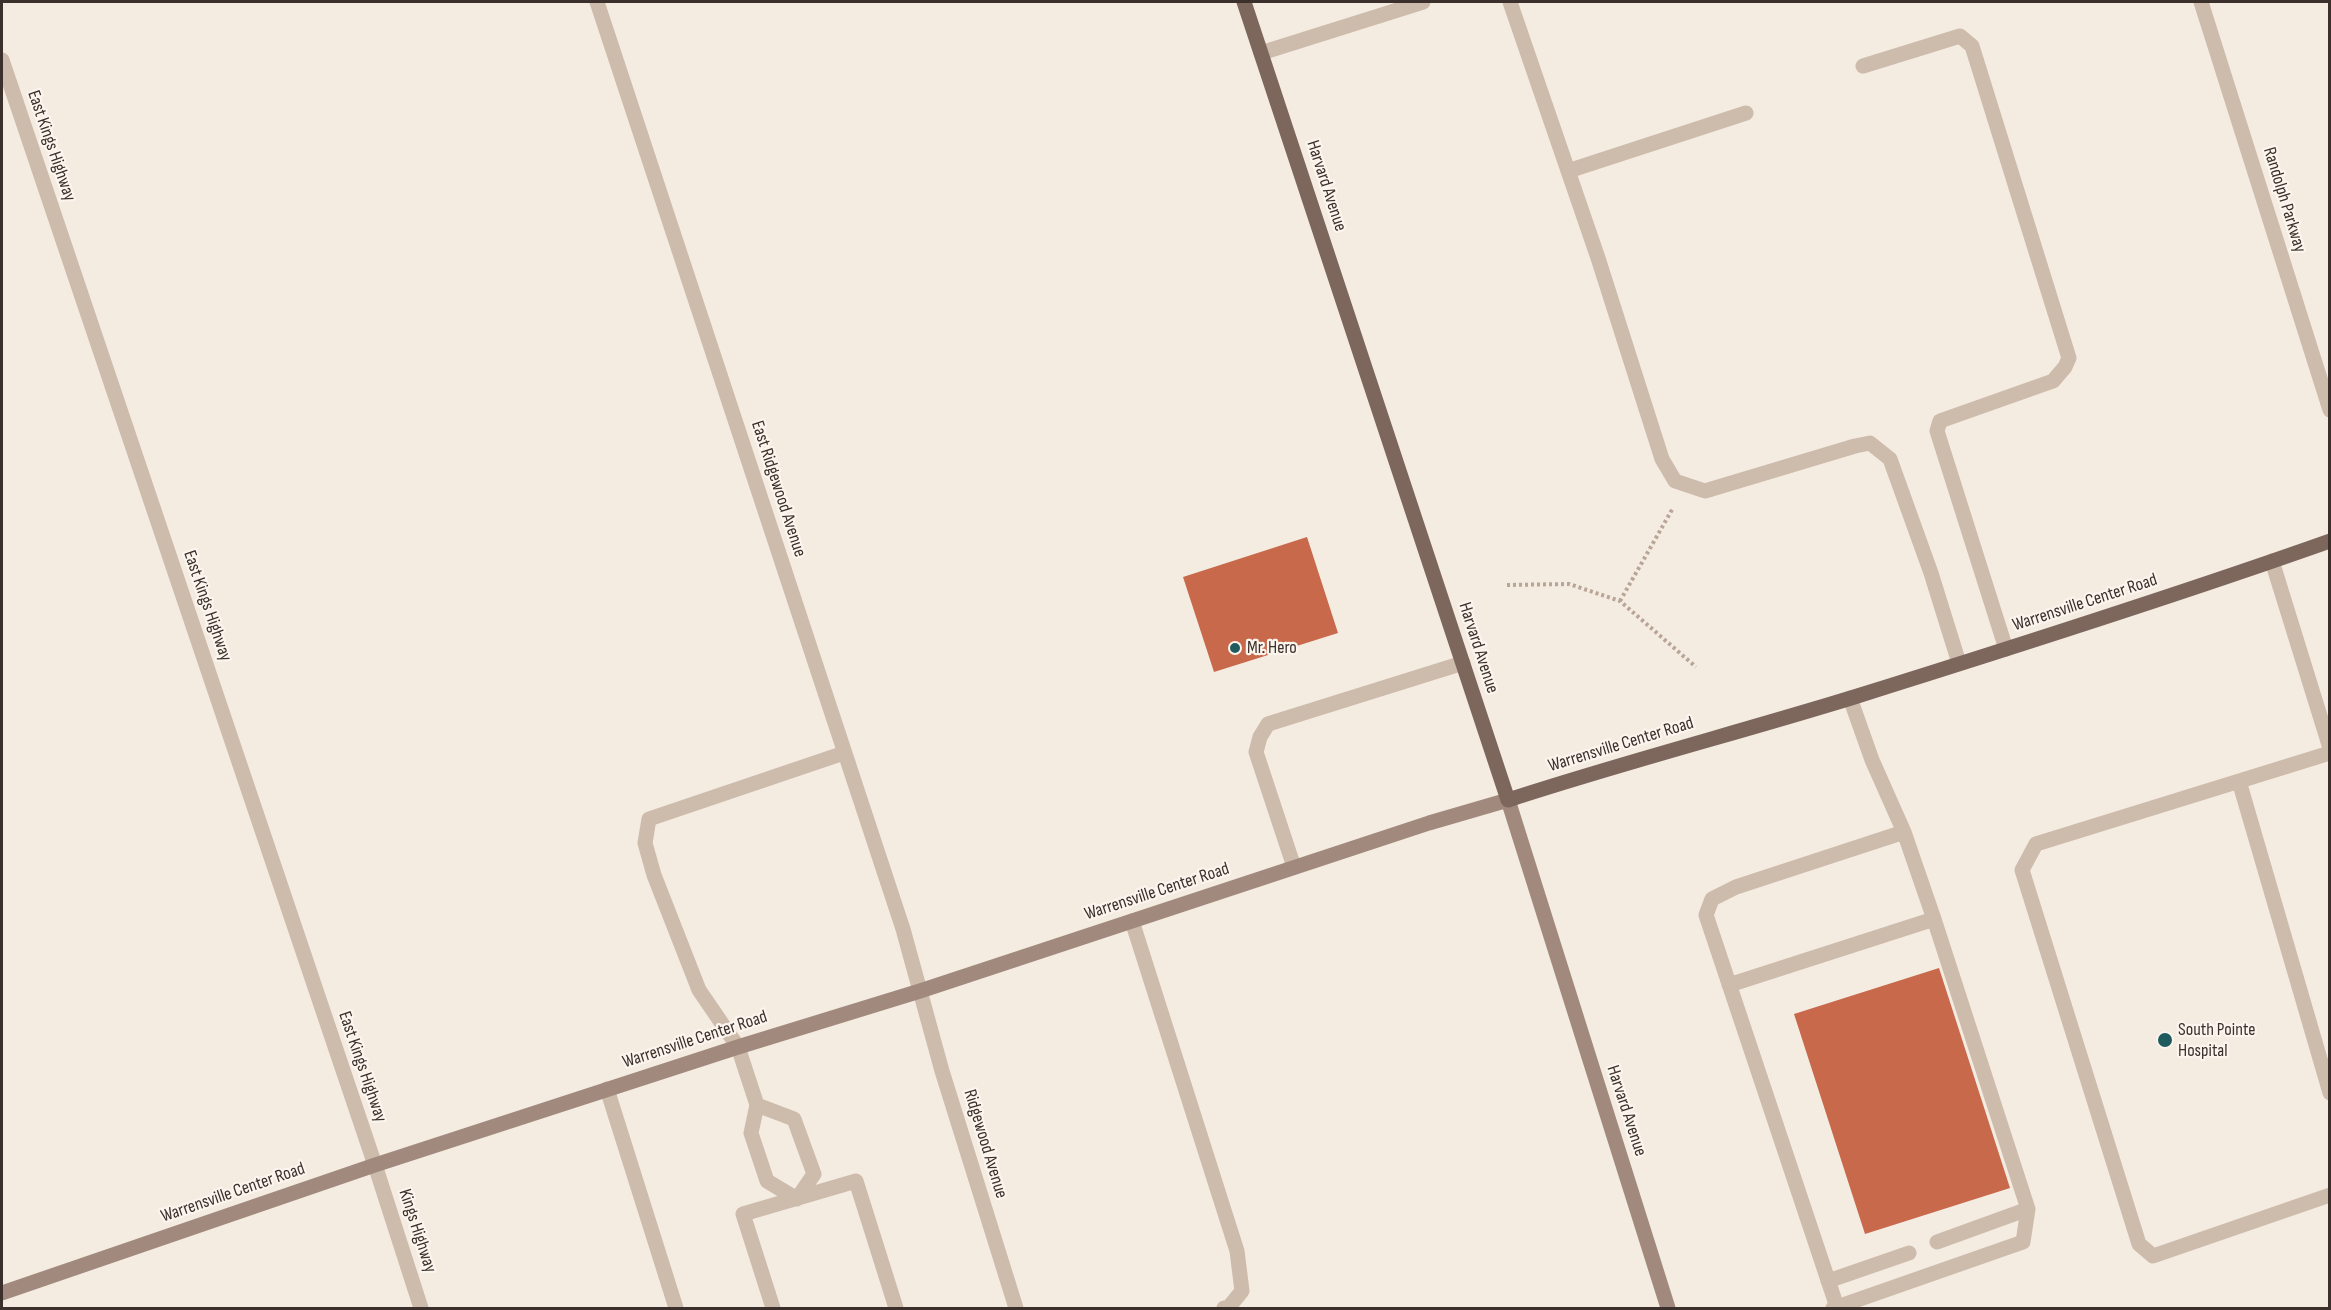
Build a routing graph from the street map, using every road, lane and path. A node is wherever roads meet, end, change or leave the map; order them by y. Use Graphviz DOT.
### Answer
graph roads {
  1 [pos="597,2"];
  2 [pos="1244,2"];
  3 [pos="1423,2"];
  4 [pos="1510,2"];
  5 [pos="2201,2"];
  6 [pos="1261,53"];
  7 [pos="2,60"];
  8 [pos="1863,66"];
  9 [pos="1746,113"];
  10 [pos="1568,171"];
  11 [pos="2330,410"];
  12 [pos="1686,485"];
  13 [pos="2330,541"];
  14 [pos="2272,561"];
  15 [pos="1507,585"];
  16 [pos="1620,601"];
  17 [pos="2006,649"];
  18 [pos="1463,663"];
  19 [pos="1959,663"];
  20 [pos="1696,667"];
  21 [pos="1850,698"];
  22 [pos="2330,748"];
  23 [pos="844,753"];
  24 [pos="2330,753"];
  25 [pos="2240,781"];
  26 [pos="1508,800"];
  27 [pos="1904,832"];
  28 [pos="1294,867"];
  29 [pos="1934,919"];
  30 [pos="1132,921"];
  31 [pos="1729,985"];
  32 [pos="920,991"];
  33 [pos="738,1047"];
  34 [pos="607,1089"];
  35 [pos="2330,1094"];
  36 [pos="757,1105"];
  37 [pos="375,1165"];
  38 [pos="2330,1195"];
  39 [pos="797,1198"];
  40 [pos="2028,1209"];
  41 [pos="1937,1242"];
  42 [pos="1909,1253"];
  43 [pos="1828,1281"];
  44 [pos="2,1293"];
  45 [pos="421,1308"];
  46 [pos="676,1308"];
  47 [pos="773,1308"];
  48 [pos="896,1308"];
  49 [pos="1012,1308"];
  50 [pos="1224,1308"];
  51 [pos="1668,1308"];
  52 [pos="1835,1308"];
  1 -- 23 [label="street, East Ridgewood Avenue"];
  2 -- 6 [label="main road, Harvard Avenue"];
  3 -- 6 [label="street"];
  4 -- 10 [label="street"];
  5 -- 11 [label="street, Randolph Parkway"];
  6 -- 18 [label="main road, Harvard Avenue"];
  7 -- 37 [label="street, East Kings Highway"];
  8 -- 17 [label="street"];
  9 -- 10 [label="street"];
  10 -- 12 [label="street"];
  12 -- 16 [label="path"];
  12 -- 19 [label="street"];
  13 -- 14 [label="main road, Warrensville Center Road"];
  14 -- 17 [label="main road, Warrensville Center Road"];
  14 -- 22 [label="street"];
  15 -- 16 [label="path"];
  16 -- 20 [label="path"];
  17 -- 19 [label="main road, Warrensville Center Road"];
  18 -- 26 [label="main road, Harvard Avenue"];
  18 -- 28 [label="street"];
  19 -- 21 [label="main road, Warrensville Center Road"];
  21 -- 26 [label="main road, Warrensville Center Road"];
  21 -- 27 [label="street"];
  23 -- 32 [label="street, East Ridgewood Avenue"];
  23 -- 33 [label="street"];
  24 -- 25 [label="street"];
  25 -- 35 [label="street"];
  25 -- 38 [label="street"];
  26 -- 28 [label="main road, Warrensville Center Road"];
  26 -- 51 [label="main road, Harvard Avenue"];
  27 -- 29 [label="street"];
  27 -- 31 [label="street"];
  28 -- 30 [label="main road, Warrensville Center Road"];
  29 -- 31 [label="street"];
  29 -- 40 [label="street"];
  30 -- 32 [label="main road, Warrensville Center Road"];
  30 -- 50 [label="street"];
  31 -- 43 [label="street"];
  32 -- 33 [label="main road, Warrensville Center Road"];
  32 -- 49 [label="street, Ridgewood Avenue"];
  33 -- 34 [label="main road, Warrensville Center Road"];
  33 -- 36 [label="street"];
  34 -- 37 [label="main road, Warrensville Center Road"];
  34 -- 46 [label="street"];
  36 -- 39 [label="street"];
  36 -- 39 [label="street"];
  37 -- 44 [label="main road, Warrensville Center Road"];
  37 -- 45 [label="street, Kings Highway"];
  39 -- 47 [label="street"];
  39 -- 48 [label="street"];
  40 -- 41 [label="street"];
  40 -- 52 [label="street"];
  42 -- 43 [label="street"];
  43 -- 52 [label="street"];
}
